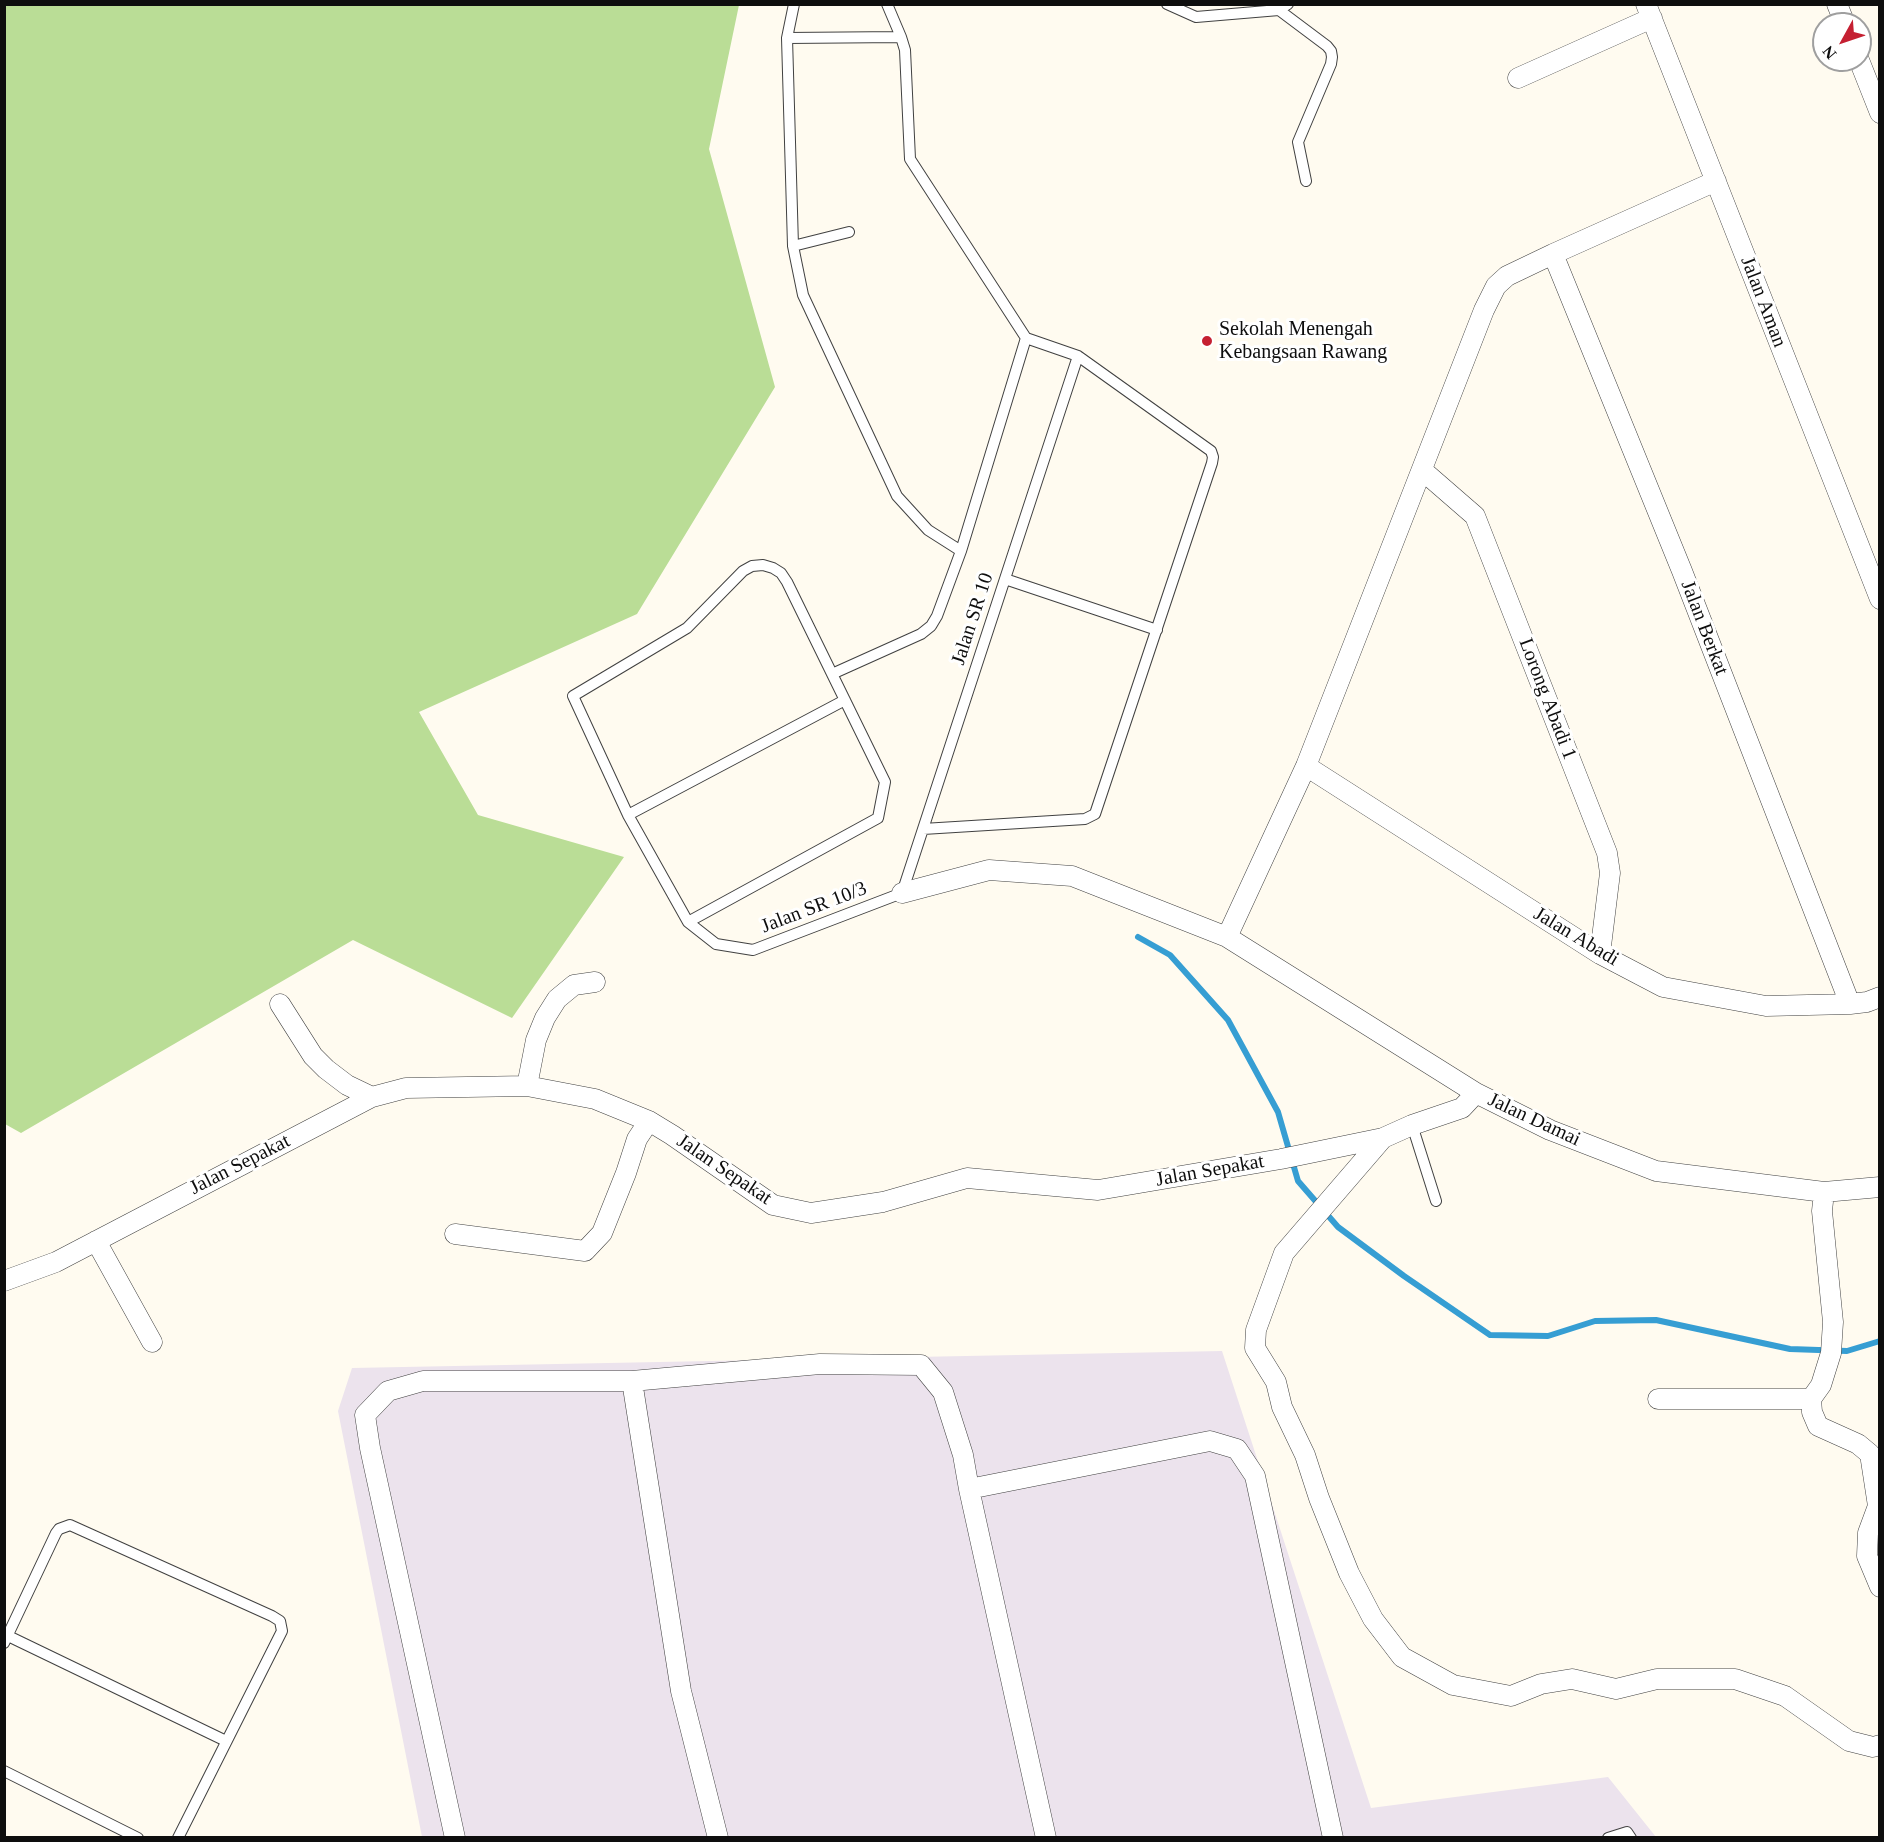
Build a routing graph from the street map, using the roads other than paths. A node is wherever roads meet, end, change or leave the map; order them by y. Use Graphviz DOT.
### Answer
graph roads {
  1 [pos="794,4"];
  2 [pos="887,4"];
  3 [pos="1167,4"];
  4 [pos="1283,7"];
  5 [pos="1649,11"];
  6 [pos="901,37"];
  7 [pos="787,38"];
  8 [pos="1864,72"];
  9 [pos="1518,78"];
  10 [pos="1880,113"];
  11 [pos="1306,181"];
  12 [pos="1716,181"];
  13 [pos="849,232"];
  14 [pos="793,246"];
  15 [pos="1553,254"];
  16 [pos="1026,338"];
  17 [pos="1078,356"];
  18 [pos="1422,470"];
  19 [pos="961,551"];
  20 [pos="1005,579"];
  21 [pos="1880,599"];
  22 [pos="1157,630"];
  23 [pos="832,674"];
  24 [pos="845,700"];
  25 [pos="1306,766"];
  26 [pos="628,815"];
  27 [pos="923,829"];
  28 [pos="902,893"];
  29 [pos="688,921"];
  30 [pos="1227,937"];
  31 [pos="1600,954"];
  32 [pos="595,982"];
  33 [pos="1880,997"];
  34 [pos="280,1004"];
  35 [pos="1850,1004"];
  36 [pos="527,1086"];
  37 [pos="1476,1094"];
  38 [pos="372,1097"];
  39 [pos="649,1121"];
  40 [pos="1412,1125"];
  41 [pos="1383,1138"];
  42 [pos="1880,1187"];
  43 [pos="1824,1192"];
  44 [pos="1436,1201"];
  45 [pos="456,1234"];
  46 [pos="96,1241"];
  47 [pos="4,1281"];
  48 [pos="152,1342"];
  49 [pos="632,1381"];
  50 [pos="1658,1399"];
  51 [pos="1811,1399"];
  52 [pos="969,1489"];
  53 [pos="1880,1587"];
  54 [pos="6,1637"];
  55 [pos="226,1741"];
  56 [pos="1880,1745"];
  57 [pos="4,1771"];
  58 [pos="1610,1837"];
  59 [pos="138,1838"];
  60 [pos="178,1838"];
  61 [pos="455,1838"];
  62 [pos="718,1838"];
  63 [pos="1046,1838"];
  64 [pos="1333,1838"];
  65 [pos="1631,1838"];
  1 -- 7 [label="lane"];
  2 -- 6 [label="lane"];
  3 -- 4 [label="lane"];
  4 -- 11 [label="lane"];
  5 -- 9 [label="street"];
  5 -- 12 [label="street, Jalan Aman"];
  6 -- 7 [label="lane"];
  6 -- 16 [label="lane"];
  7 -- 14 [label="lane"];
  8 -- 10 [label="street"];
  12 -- 15 [label="street"];
  12 -- 21 [label="street, Jalan Aman"];
  13 -- 14 [label="lane"];
  14 -- 19 [label="lane"];
  15 -- 18 [label="street"];
  15 -- 35 [label="street, Jalan Berkat"];
  16 -- 17 [label="lane"];
  16 -- 19 [label="lane"];
  17 -- 20 [label="lane, Jalan SR 10"];
  17 -- 22 [label="lane"];
  18 -- 25 [label="street"];
  18 -- 31 [label="street, Lorong Abadi 1"];
  19 -- 23 [label="lane"];
  20 -- 22 [label="lane"];
  20 -- 27 [label="lane, Jalan SR 10"];
  22 -- 27 [label="lane"];
  23 -- 24 [label="lane"];
  23 -- 26 [label="lane, Jalan SR 10/3"];
  24 -- 26 [label="lane"];
  24 -- 29 [label="lane"];
  25 -- 30 [label="street"];
  25 -- 31 [label="street, Jalan Abadi"];
  26 -- 29 [label="lane, Jalan SR 10/3"];
  27 -- 28 [label="lane, Jalan SR 10"];
  28 -- 29 [label="lane, Jalan SR 10/3"];
  28 -- 30 [label="street, Jalan Damai"];
  30 -- 37 [label="street, Jalan Damai"];
  31 -- 35 [label="street, Jalan Abadi"];
  32 -- 36 [label="street"];
  33 -- 35 [label="street, Jalan Abadi"];
  34 -- 38 [label="street"];
  36 -- 38 [label="street, Jalan Sepakat"];
  36 -- 39 [label="street, Jalan Sepakat"];
  37 -- 40 [label="street, Jalan Sepakat"];
  37 -- 43 [label="street, Jalan Damai"];
  38 -- 46 [label="street, Jalan Sepakat"];
  39 -- 41 [label="street, Jalan Sepakat"];
  39 -- 45 [label="street"];
  40 -- 41 [label="street, Jalan Sepakat"];
  40 -- 44 [label="lane"];
  41 -- 56 [label="street"];
  42 -- 43 [label="street, Jalan Damai"];
  43 -- 51 [label="street"];
  46 -- 47 [label="street, Jalan Sepakat"];
  46 -- 48 [label="street"];
  49 -- 52 [label="street"];
  49 -- 61 [label="street"];
  49 -- 62 [label="street"];
  50 -- 51 [label="street"];
  51 -- 53 [label="street"];
  52 -- 63 [label="street"];
  52 -- 64 [label="street"];
  54 -- 55 [label="lane"];
  54 -- 55 [label="lane"];
  55 -- 60 [label="lane"];
  57 -- 59 [label="lane"];
  58 -- 65 [label="lane"];
}
